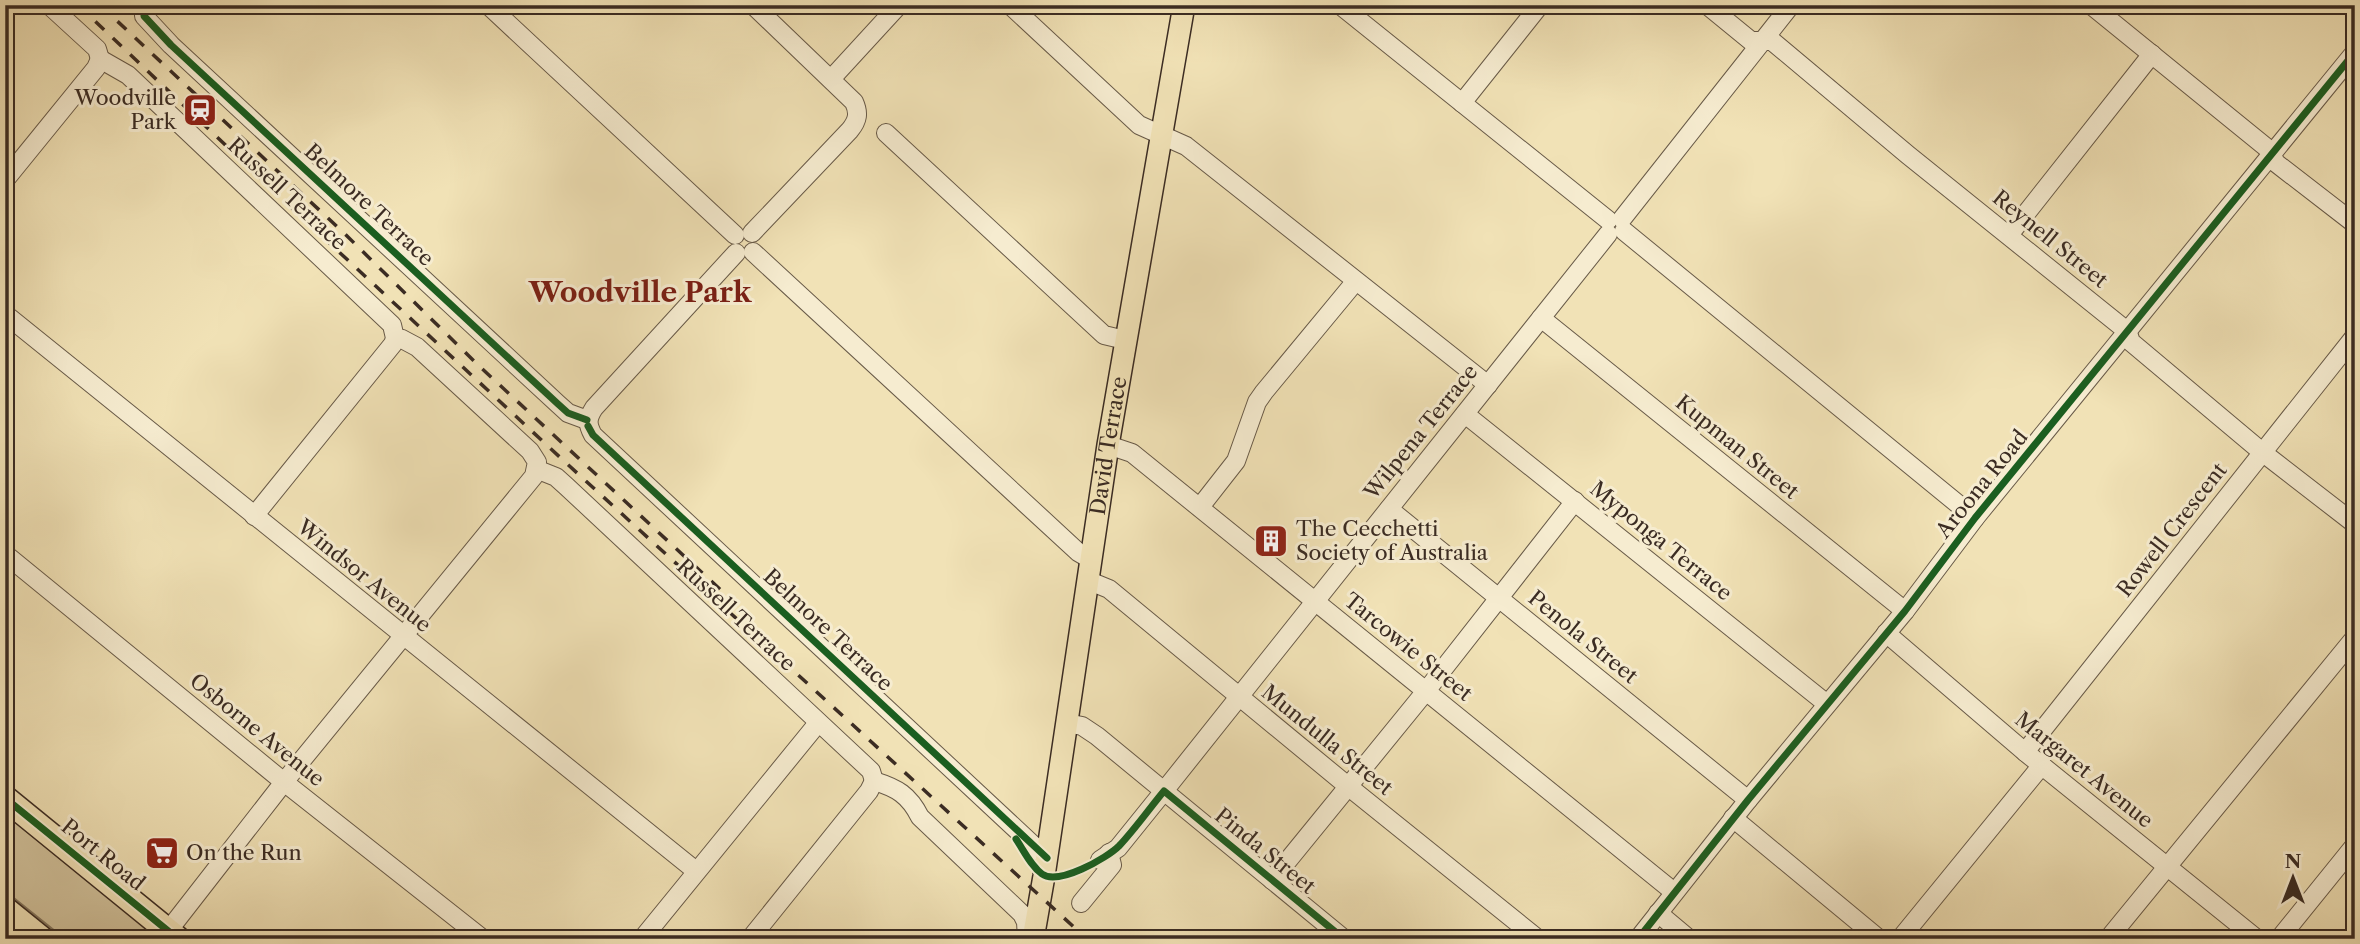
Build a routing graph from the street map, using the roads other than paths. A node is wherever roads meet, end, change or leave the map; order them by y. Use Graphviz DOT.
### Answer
graph roads {
  1 [pos="49,5"];
  2 [pos="488,5"];
  3 [pos="752,5"];
  4 [pos="899,5"];
  5 [pos="1010,5"];
  6 [pos="1184,5"];
  7 [pos="1340,5"];
  8 [pos="1540,5"];
  9 [pos="1707,5"];
  10 [pos="1791,5"];
  11 [pos="2091,5"];
  12 [pos="143,6"];
  13 [pos="1762,41"];
  14 [pos="2355,52"];
  15 [pos="2152,54"];
  16 [pos="100,59"];
  17 [pos="831,79"];
  18 [pos="1462,103"];
  19 [pos="886,133"];
  20 [pos="1161,135"];
  21 [pos="2272,156"];
  22 [pos="5,180"];
  23 [pos="2355,224"];
  24 [pos="1615,226"];
  25 [pos="2009,235"];
  26 [pos="744,243"];
  27 [pos="1355,282"];
  28 [pos="5,314"];
  29 [pos="1541,318"];
  30 [pos="2128,333"];
  31 [pos="2355,337"];
  32 [pos="1125,340"];
  33 [pos="394,341"];
  34 [pos="1488,385"];
  35 [pos="1465,414"];
  36 [pos="588,423"];
  37 [pos="1108,445"];
  38 [pos="2262,452"];
  39 [pos="536,468"];
  40 [pos="1574,500"];
  41 [pos="1200,507"];
  42 [pos="1389,509"];
  43 [pos="254,516"];
  44 [pos="1975,518"];
  45 [pos="2355,524"];
  46 [pos="5,554"];
  47 [pos="1089,569"];
  48 [pos="1498,598"];
  49 [pos="1316,601"];
  50 [pos="1905,611"];
  51 [pos="1886,634"];
  52 [pos="403,637"];
  53 [pos="2352,641"];
  54 [pos="1426,691"];
  55 [pos="1239,697"];
  56 [pos="1827,704"];
  57 [pos="818,723"];
  58 [pos="1066,723"];
  59 [pos="2025,752"];
  60 [pos="2042,765"];
  61 [pos="874,781"];
  62 [pos="284,782"];
  63 [pos="1349,787"];
  64 [pos="1164,791"];
  65 [pos="5,799"];
  66 [pos="1748,800"];
  67 [pos="1733,818"];
  68 [pos="2355,845"];
  69 [pos="1047,858"];
  70 [pos="2166,867"];
  71 [pos="696,871"];
  72 [pos="1272,880"];
  73 [pos="1675,892"];
  74 [pos="1081,903"];
  75 [pos="5,909"];
  76 [pos="1658,913"];
  77 [pos="173,935"];
  78 [pos="42,939"];
  79 [pos="483,939"];
  80 [pos="642,939"];
  81 [pos="750,939"];
  82 [pos="1030,939"];
  83 [pos="1344,939"];
  84 [pos="1538,939"];
  85 [pos="1638,939"];
  86 [pos="1689,939"];
  87 [pos="1878,939"];
  88 [pos="1900,939"];
  89 [pos="2108,939"];
  90 [pos="2256,939"];
  91 [pos="2279,939"];
  1 -- 16 [label="street, Russell Terrace"];
  2 -- 26 [label="street, Mundulla Street"];
  3 -- 17 [label="street"];
  4 -- 17 [label="street"];
  5 -- 20 [label="street"];
  6 -- 20 [label="main road, David Terrace"];
  7 -- 18 [label="street"];
  8 -- 18 [label="street"];
  9 -- 13 [label="street, Reynell Street"];
  10 -- 13 [label="street, Wilpena Terrace"];
  11 -- 15 [label="street"];
  12 -- 36 [label="street, Belmore Terrace"];
  13 -- 24 [label="street, Wilpena Terrace"];
  13 -- 25 [label="street, Reynell Street"];
  14 -- 21 [label="street, Aroona Road"];
  15 -- 21 [label="street"];
  15 -- 25 [label="street"];
  16 -- 22 [label="street"];
  16 -- 33 [label="street, Russell Terrace"];
  17 -- 26 [label="street"];
  18 -- 24 [label="street"];
  19 -- 32 [label="street"];
  20 -- 27 [label="street"];
  20 -- 32 [label="main road, David Terrace"];
  21 -- 23 [label="street"];
  21 -- 30 [label="street, Aroona Road"];
  24 -- 29 [label="street, Wilpena Terrace"];
  24 -- 44 [label="street"];
  25 -- 30 [label="street, Reynell Street"];
  26 -- 36 [label="street"];
  26 -- 47 [label="street, Mundulla Street"];
  27 -- 34 [label="street"];
  27 -- 41 [label="street"];
  28 -- 43 [label="street, Windsor Avenue"];
  29 -- 34 [label="street, Wilpena Terrace"];
  29 -- 50 [label="street, Kupman Street"];
  30 -- 38 [label="street, Reynell Street"];
  30 -- 44 [label="street, Aroona Road"];
  31 -- 38 [label="street, Rowell Crescent"];
  32 -- 37 [label="main road, David Terrace"];
  33 -- 39 [label="street, Russell Terrace"];
  33 -- 43 [label="street"];
  34 -- 35 [label="street, Wilpena Terrace"];
  35 -- 40 [label="street, Myponga Terrace"];
  35 -- 42 [label="street, Wilpena Terrace"];
  36 -- 69 [label="street, Belmore Terrace"];
  37 -- 41 [label="street, Tarcowie Street"];
  37 -- 47 [label="main road, David Terrace"];
  38 -- 45 [label="street, Reynell Street"];
  38 -- 59 [label="street, Rowell Crescent"];
  39 -- 52 [label="street"];
  39 -- 57 [label="street, Russell Terrace"];
  40 -- 48 [label="street"];
  40 -- 56 [label="street, Myponga Terrace"];
  41 -- 49 [label="street, Tarcowie Street"];
  42 -- 48 [label="street, Penola Street"];
  42 -- 49 [label="street, Wilpena Terrace"];
  43 -- 52 [label="street, Windsor Avenue"];
  44 -- 50 [label="street, Aroona Road"];
  46 -- 62 [label="street, Osborne Avenue"];
  47 -- 55 [label="street, Mundulla Street"];
  47 -- 58 [label="main road, David Terrace"];
  48 -- 54 [label="street"];
  48 -- 66 [label="street, Penola Street"];
  49 -- 54 [label="street, Tarcowie Street"];
  49 -- 55 [label="street, Wilpena Terrace"];
  50 -- 51 [label="street, Aroona Road"];
  51 -- 56 [label="street, Aroona Road"];
  51 -- 59 [label="street, Margaret Avenue"];
  52 -- 62 [label="street"];
  52 -- 71 [label="street, Windsor Avenue"];
  53 -- 70 [label="street"];
  54 -- 63 [label="street"];
  54 -- 73 [label="street, Tarcowie Street"];
  55 -- 63 [label="street, Mundulla Street"];
  55 -- 64 [label="street, Wilpena Terrace"];
  56 -- 66 [label="street, Aroona Road"];
  57 -- 61 [label="street, Russell Terrace"];
  57 -- 71 [label="street"];
  58 -- 64 [label="street, Pinda Street"];
  58 -- 69 [label="main road, David Terrace"];
  59 -- 60 [label="street, Margaret Avenue"];
  60 -- 70 [label="street, Margaret Avenue"];
  60 -- 88 [label="street"];
  61 -- 81 [label="street"];
  61 -- 82 [label="street, Russell Terrace"];
  62 -- 77 [label="street"];
  62 -- 79 [label="street, Osborne Avenue"];
  63 -- 72 [label="street"];
  63 -- 84 [label="street, Mundulla Street"];
  64 -- 72 [label="street, Pinda Street"];
  64 -- 74 [label="street, Wilpena Terrace"];
  65 -- 77 [label="highway, Port Road"];
  66 -- 67 [label="street, Aroona Road"];
  67 -- 73 [label="street, Aroona Road"];
  67 -- 87 [label="street"];
  68 -- 91 [label="street"];
  69 -- 82 [label="main road, David Terrace"];
  70 -- 89 [label="street"];
  70 -- 90 [label="street, Margaret Avenue"];
  71 -- 80 [label="street"];
  72 -- 83 [label="street, Pinda Street"];
  73 -- 76 [label="street, Aroona Road"];
  75 -- 78 [label="highway"];
  76 -- 85 [label="street, Aroona Road"];
  76 -- 86 [label="street"];
}
